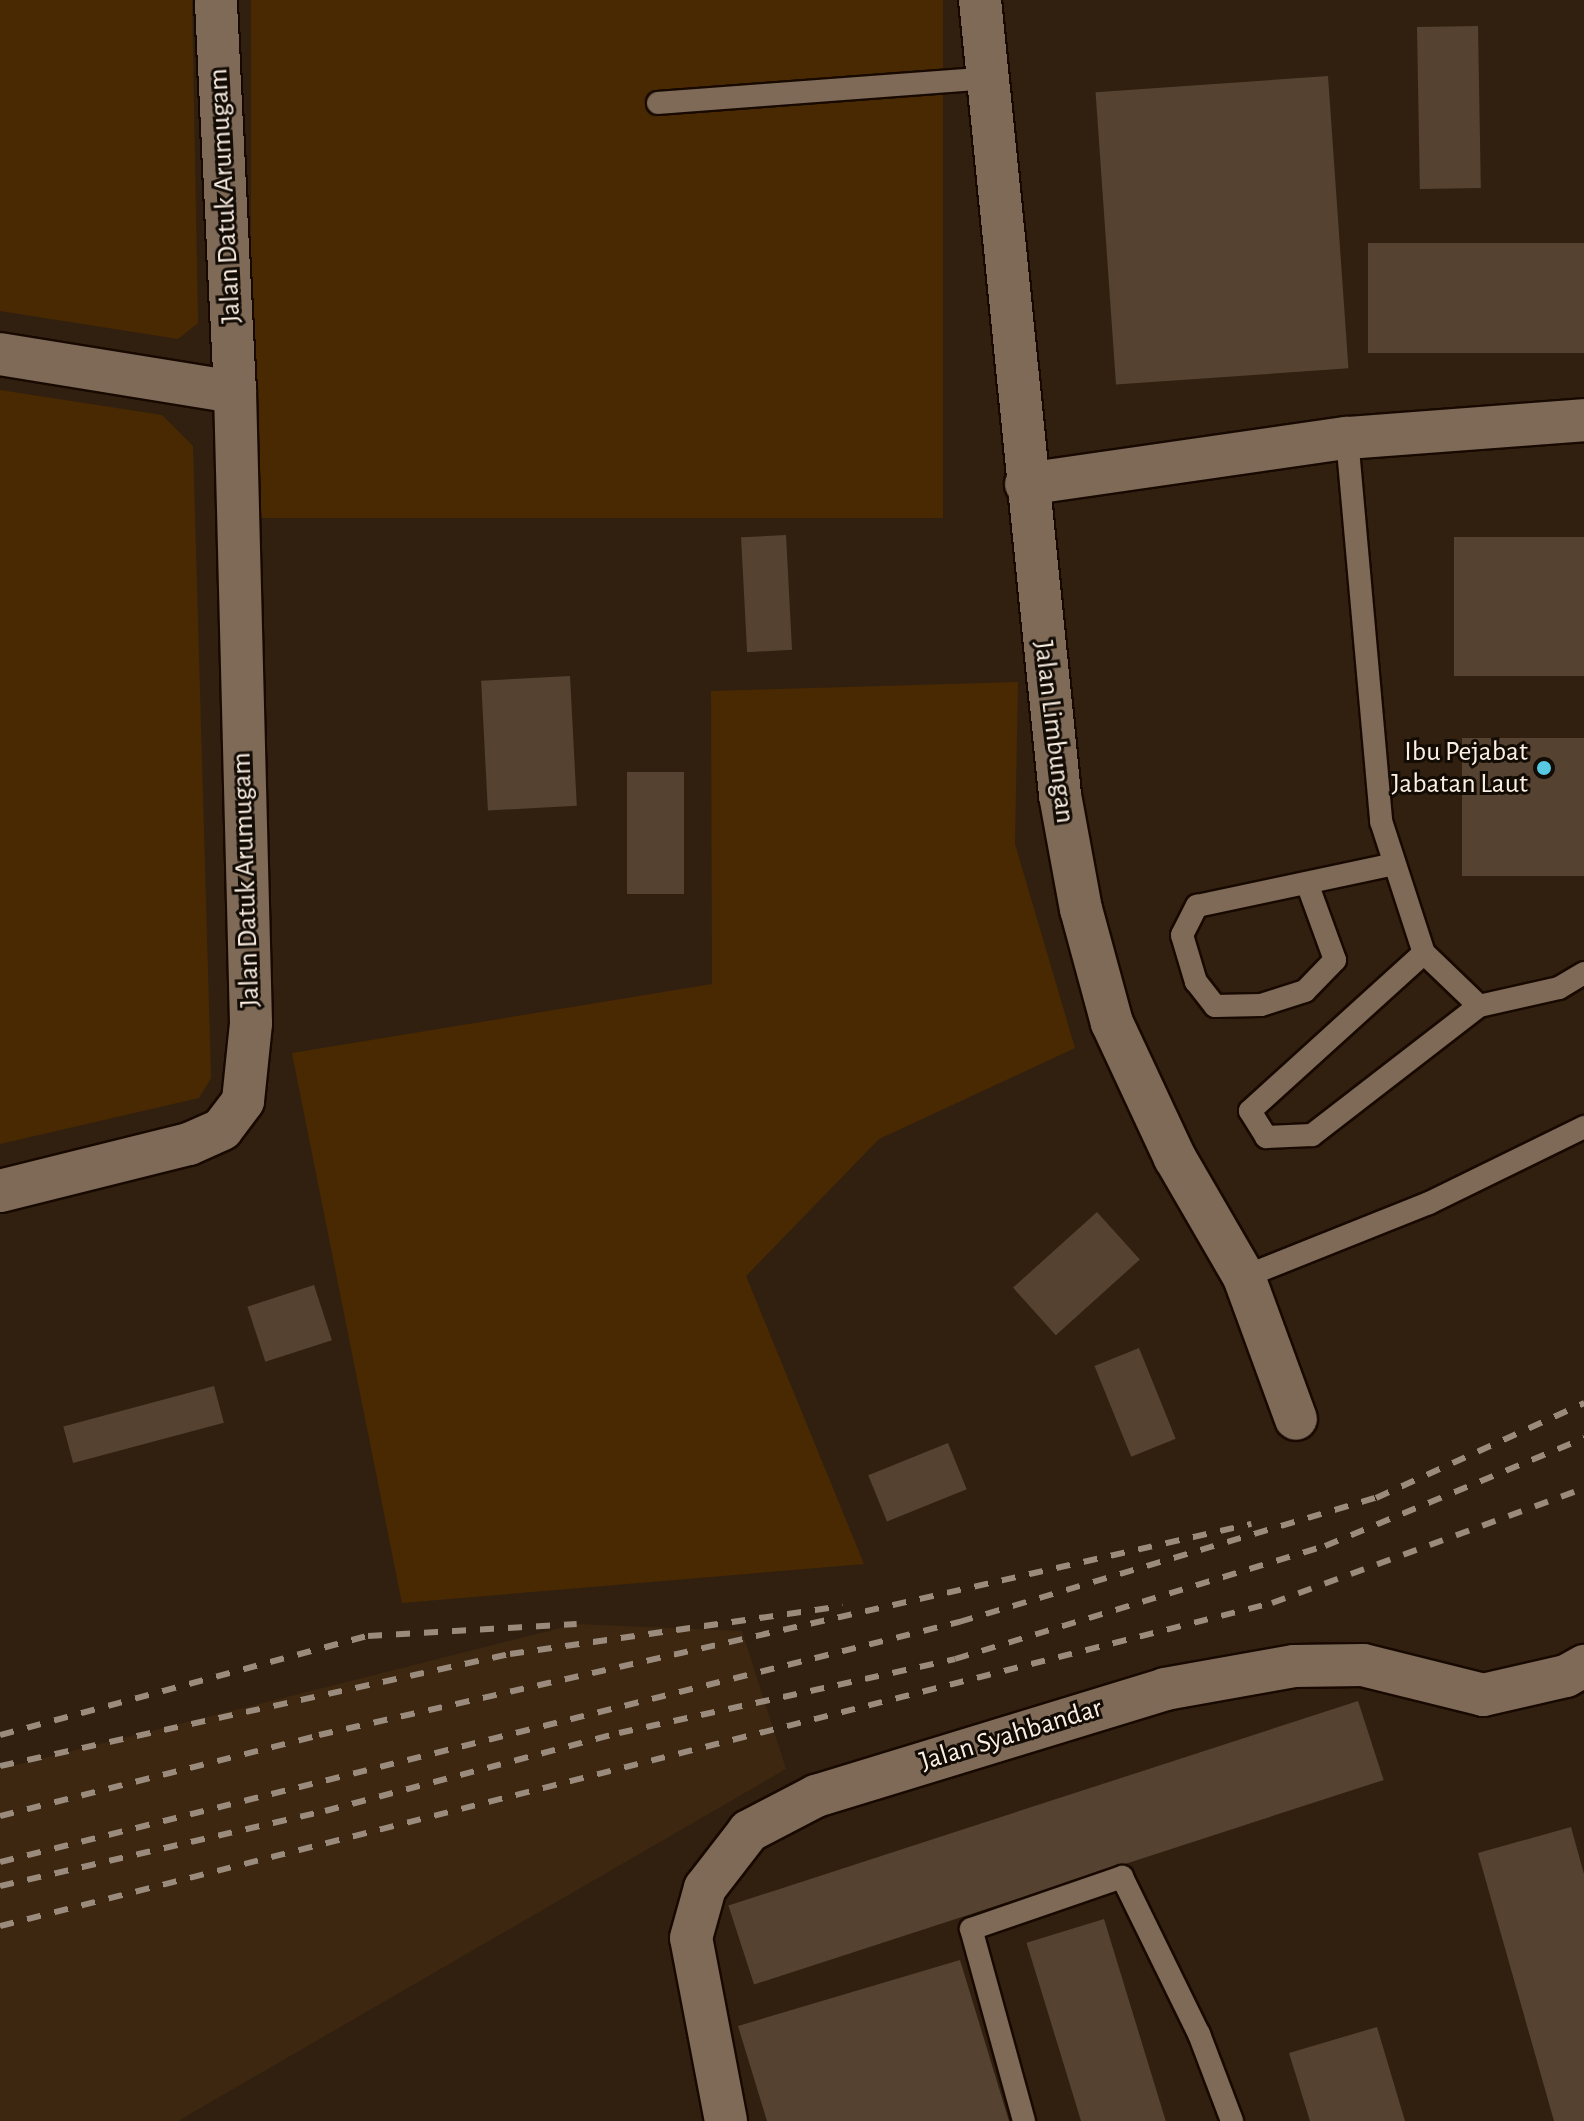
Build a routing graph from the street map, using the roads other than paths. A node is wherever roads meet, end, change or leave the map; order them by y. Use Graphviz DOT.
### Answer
graph roads {
  1 [pos="216,0"];
  2 [pos="980,0"];
  3 [pos="988,78"];
  4 [pos="658,103"];
  5 [pos="0,354"];
  6 [pos="235,392"];
  7 [pos="1584,420"];
  8 [pos="1347,438"];
  9 [pos="1026,484"];
  10 [pos="1395,864"];
  11 [pos="1307,883"];
  12 [pos="1424,953"];
  13 [pos="1584,973"];
  14 [pos="1479,1006"];
  15 [pos="1584,1127"];
  16 [pos="0,1191"];
  17 [pos="1244,1277"];
  18 [pos="1296,1419"];
  19 [pos="1584,1666"];
  20 [pos="726,2121"];
  21 [pos="1024,2121"];
  22 [pos="1232,2121"];
  1 -- 6 [label="street, Jalan Datuk Arumugam"];
  2 -- 3 [label="street, Jalan Limbungan"];
  3 -- 4 [label="lane"];
  3 -- 9 [label="street, Jalan Limbungan"];
  5 -- 6 [label="street"];
  6 -- 16 [label="street, Jalan Datuk Arumugam"];
  7 -- 8 [label="street"];
  8 -- 9 [label="street"];
  8 -- 10 [label="lane"];
  9 -- 17 [label="street, Jalan Limbungan"];
  10 -- 11 [label="lane"];
  10 -- 12 [label="lane"];
  11 -- 11 [label="lane"];
  12 -- 14 [label="lane"];
  12 -- 14 [label="lane"];
  13 -- 14 [label="lane"];
  15 -- 17 [label="lane"];
  17 -- 18 [label="street, Jalan Limbungan"];
  19 -- 20 [label="street, Jalan Syahbandar"];
  21 -- 22 [label="lane"];
}
